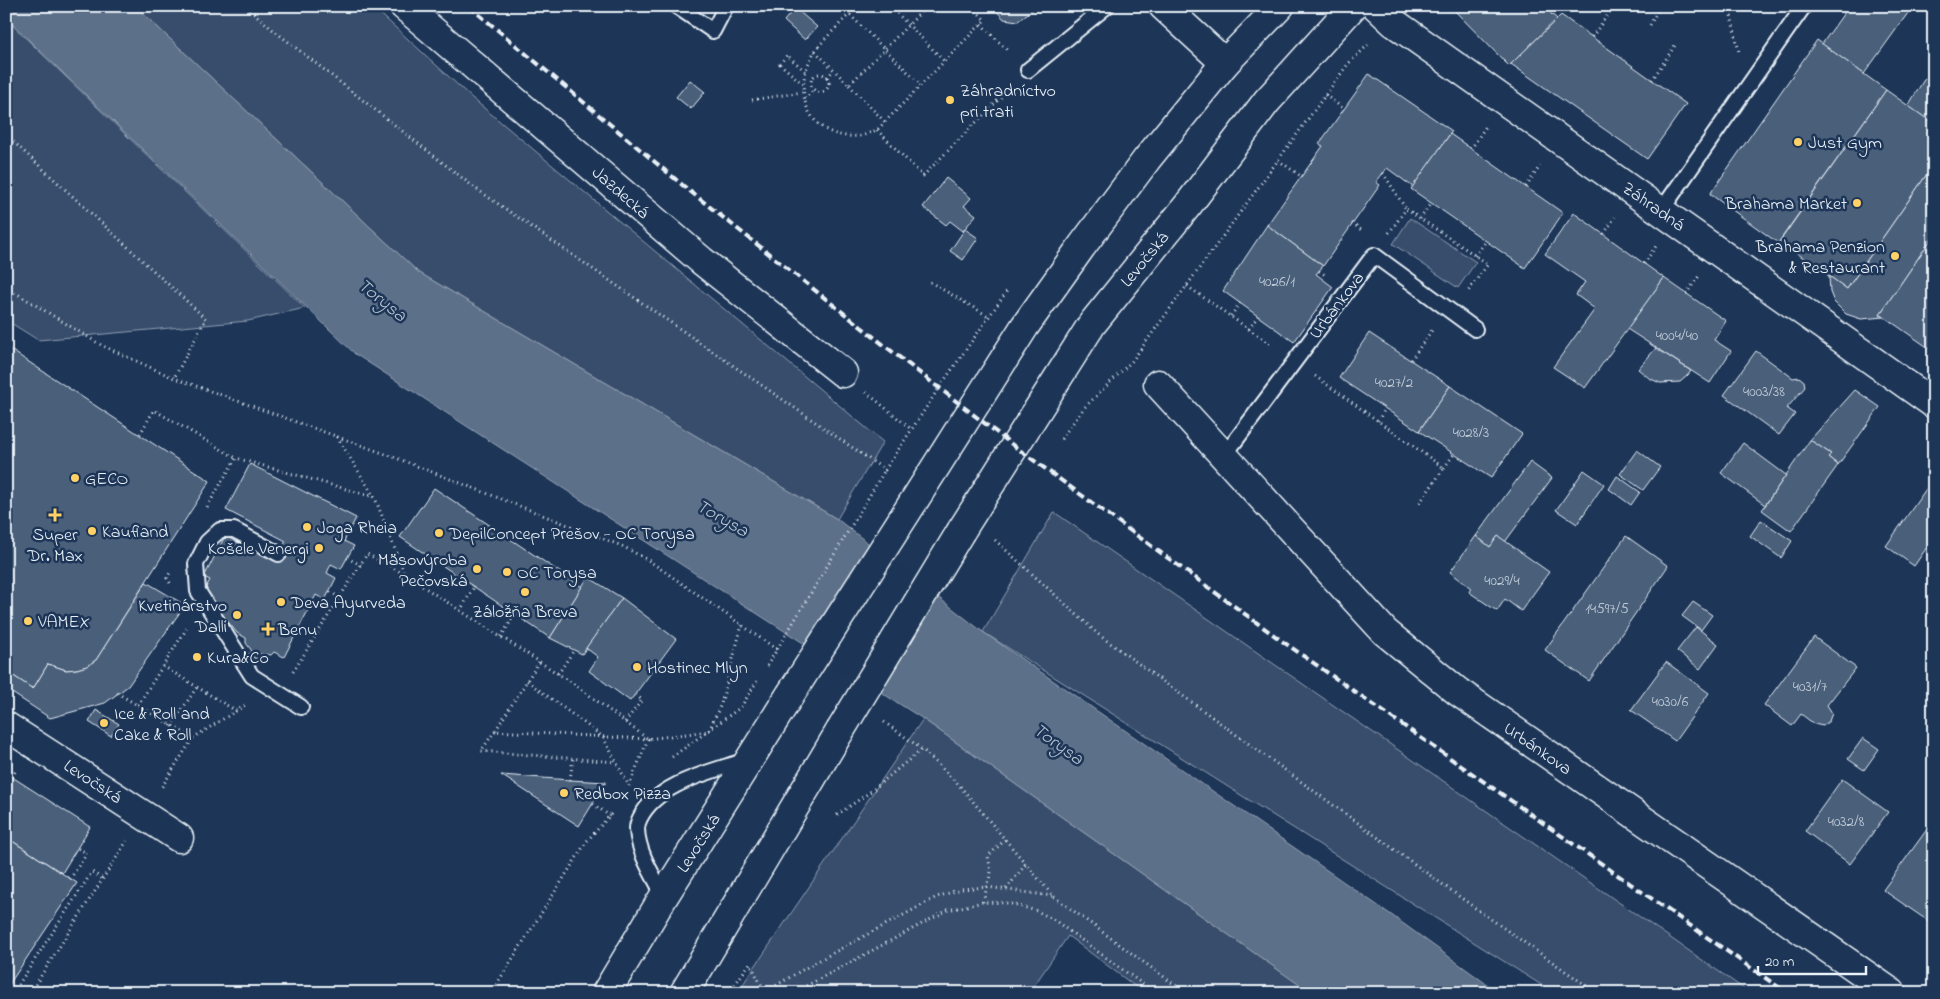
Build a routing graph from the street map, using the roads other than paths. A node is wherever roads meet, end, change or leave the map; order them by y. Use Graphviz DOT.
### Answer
graph roads {
  1 [pos="404,6"];
  2 [pos="676,6"];
  3 [pos="726,6"];
  4 [pos="1107,6"];
  5 [pos="1162,6"];
  6 [pos="1280,6"];
  7 [pos="1353,6"];
  8 [pos="1804,6"];
  9 [pos="1385,14"];
  10 [pos="1225,63"];
  11 [pos="1028,70"];
  12 [pos="1661,211"];
  13 [pos="1475,329"];
  14 [pos="843,373"];
  15 [pos="1158,384"];
  16 [pos="1934,404"];
  17 [pos="1224,456"];
  18 [pos="279,554"];
  19 [pos="301,707"];
  20 [pos="6,726"];
  21 [pos="752,758"];
  22 [pos="179,838"];
  23 [pos="664,896"];
  24 [pos="606,993"];
  25 [pos="684,993"];
  26 [pos="1892,993"];
  1 -- 14 [label="street, Jazdecká"];
  2 -- 3 [label="lane"];
  4 -- 11 [label="lane"];
  5 -- 10 [label="street"];
  6 -- 10 [label="street"];
  7 -- 25 [label="street, Levočská, bridge"];
  8 -- 12 [label="lane"];
  9 -- 12 [label="street, Záhradná"];
  10 -- 21 [label="street, Levočská, bridge"];
  12 -- 16 [label="street, Záhradná"];
  13 -- 17 [label="lane, Urbánkova"];
  15 -- 17 [label="street, Urbánkova"];
  17 -- 26 [label="street, Urbánkova"];
  18 -- 19 [label="lane"];
  20 -- 22 [label="street, Levočská"];
  21 -- 23 [label="street, Levočská"];
  21 -- 23 [label="lane"];
  23 -- 24 [label="street, Levočská"];
}
